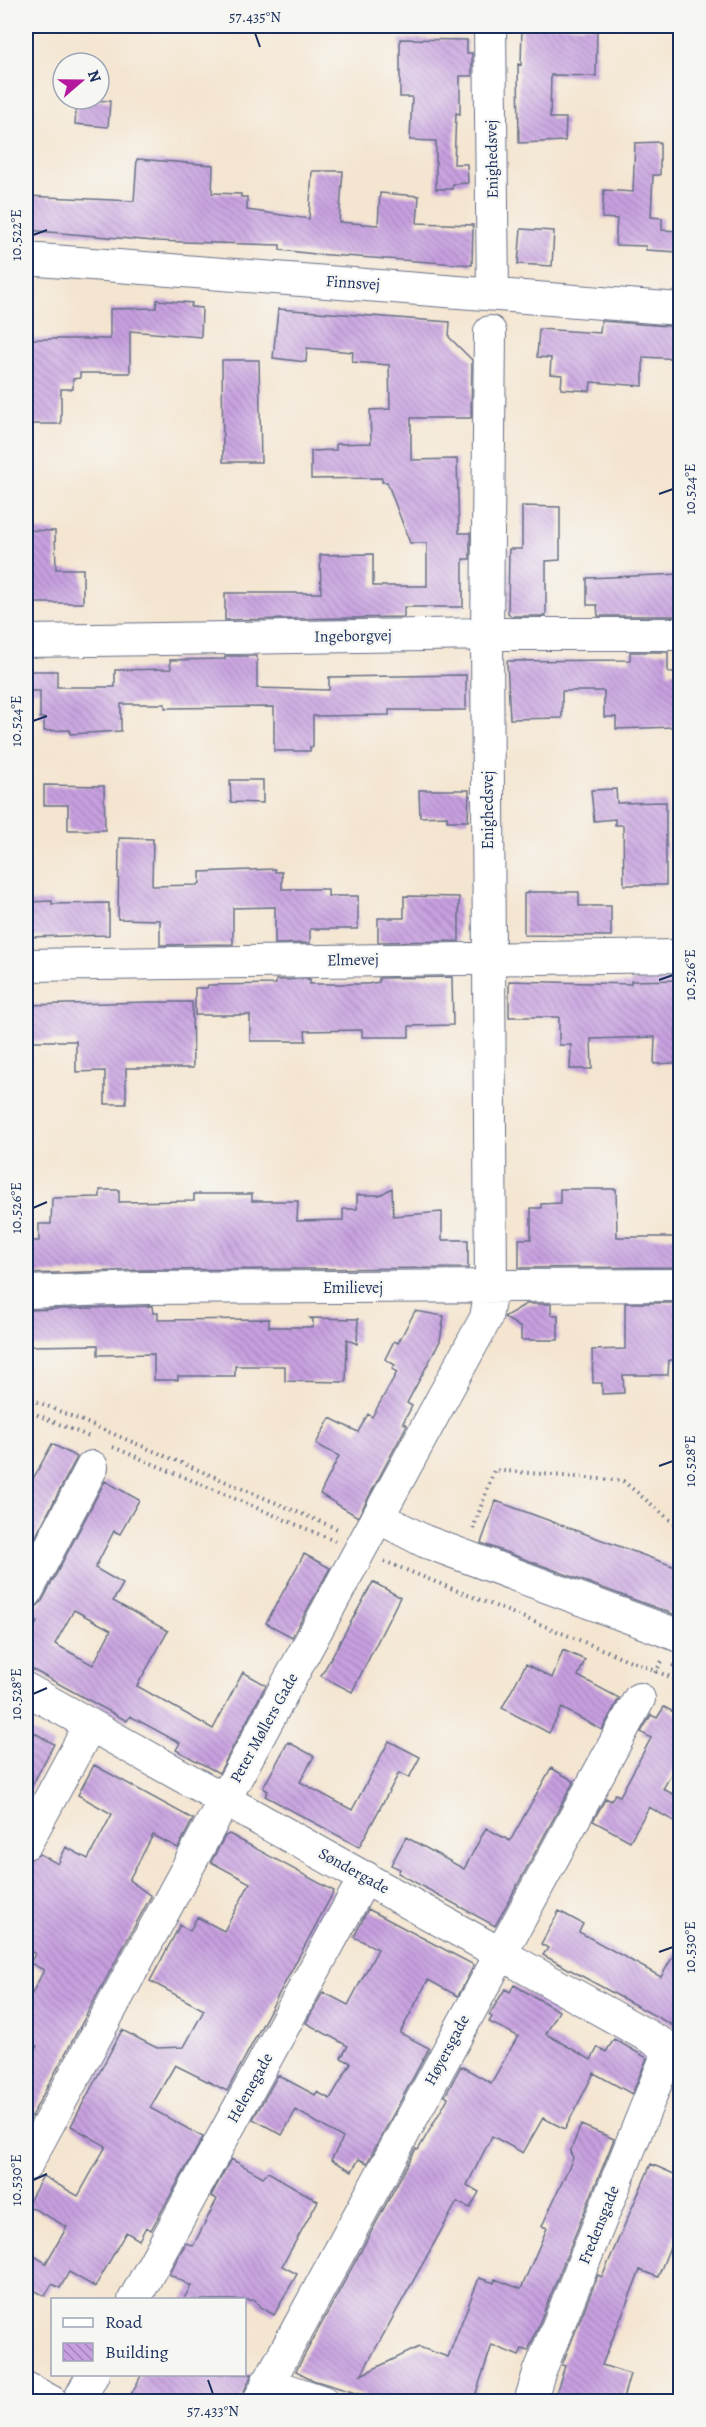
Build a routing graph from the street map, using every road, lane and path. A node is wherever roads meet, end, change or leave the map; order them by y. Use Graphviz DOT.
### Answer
graph roads {
  1 [pos="490,26"];
  2 [pos="26,259"];
  3 [pos="494,293"];
  4 [pos="681,309"];
  5 [pos="490,332"];
  6 [pos="487,634"];
  7 [pos="681,634"];
  8 [pos="26,641"];
  9 [pos="681,956"];
  10 [pos="488,957"];
  11 [pos="26,965"];
  12 [pos="681,1285"];
  13 [pos="491,1288"];
  14 [pos="26,1292"];
  15 [pos="92,1467"];
  16 [pos="378,1517"];
  17 [pos="681,1528"];
  18 [pos="463,1555"];
  19 [pos="26,1593"];
  20 [pos="681,1636"];
  21 [pos="26,1689"];
  22 [pos="639,1700"];
  23 [pos="90,1725"];
  24 [pos="225,1799"];
  25 [pos="26,1843"];
  26 [pos="365,1877"];
  27 [pos="500,1952"];
  28 [pos="675,2051"];
  29 [pos="26,2165"];
  30 [pos="135,2298"];
  31 [pos="92,2376"];
  32 [pos="26,2388"];
  33 [pos="263,2392"];
  34 [pos="52,2402"];
  35 [pos="78,2402"];
  36 [pos="323,2402"];
  37 [pos="530,2402"];
  1 -- 3 [label="street, Enighedsvej"];
  2 -- 3 [label="street, Finnsvej"];
  3 -- 4 [label="street, Finnsvej"];
  5 -- 6 [label="street, Enighedsvej"];
  6 -- 7 [label="street, Ingeborgvej"];
  6 -- 8 [label="street, Ingeborgvej"];
  6 -- 10 [label="street, Enighedsvej"];
  9 -- 10 [label="street, Elmevej"];
  10 -- 11 [label="street, Elmevej"];
  10 -- 13 [label="street, Enighedsvej"];
  12 -- 13 [label="street, Emilievej"];
  13 -- 14 [label="street, Emilievej"];
  13 -- 16 [label="street, Peter Møllers Gade"];
  15 -- 19 [label="street"];
  16 -- 18 [label="street"];
  16 -- 24 [label="street, Peter Møllers Gade"];
  17 -- 18 [label="path"];
  18 -- 20 [label="street"];
  21 -- 23 [label="street, Søndergade"];
  22 -- 27 [label="street, Høyersgade"];
  23 -- 24 [label="street, Søndergade"];
  23 -- 25 [label="street"];
  24 -- 26 [label="street, Søndergade"];
  24 -- 29 [label="street, Peter Møllers Gade"];
  26 -- 27 [label="street, Søndergade"];
  26 -- 30 [label="street, Helenegade"];
  27 -- 28 [label="street, Søndergade"];
  27 -- 33 [label="street, Høyersgade"];
  28 -- 37 [label="street, Fredensgade"];
  31 -- 35 [label="street"];
  32 -- 34 [label="street"];
  33 -- 36 [label="street"];
}
